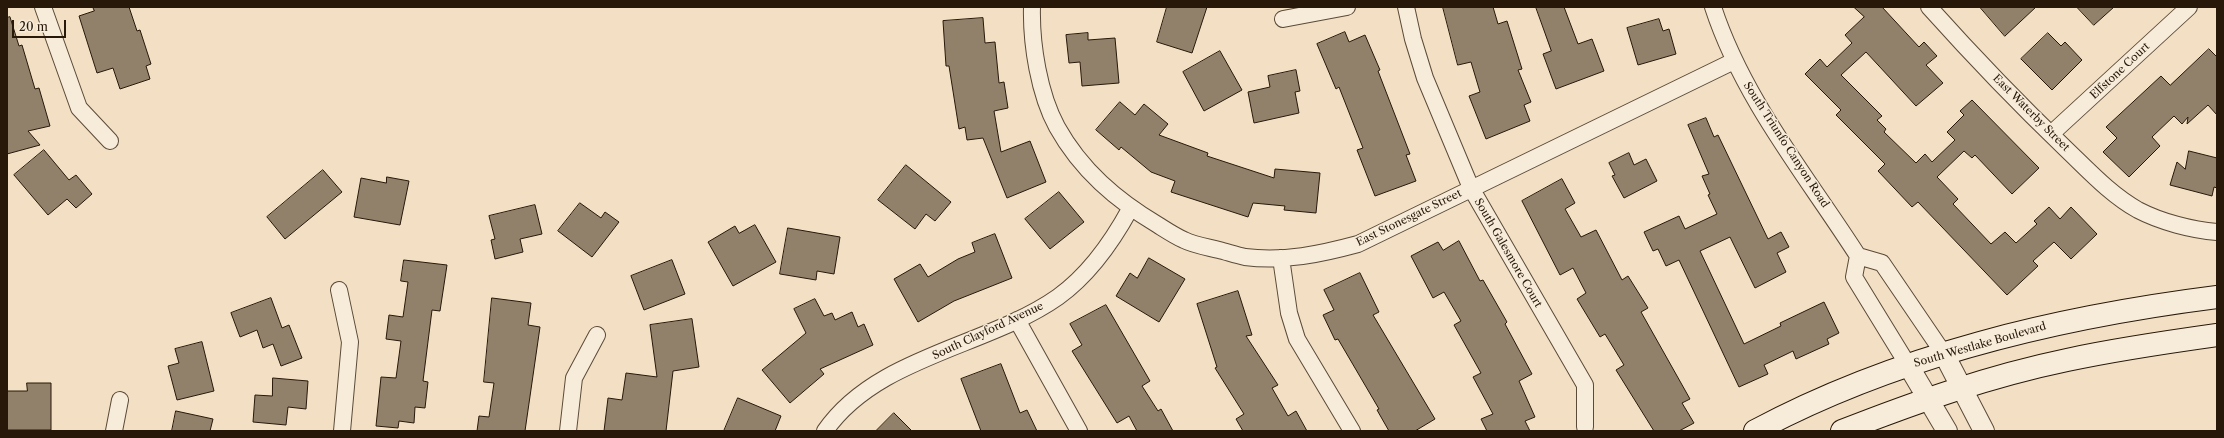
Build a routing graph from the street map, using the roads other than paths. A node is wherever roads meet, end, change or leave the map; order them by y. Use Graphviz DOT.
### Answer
graph roads {
  1 [pos="43,7"];
  2 [pos="1032,7"];
  3 [pos="1347,7"];
  4 [pos="1406,7"];
  5 [pos="1713,7"];
  6 [pos="1929,7"];
  7 [pos="2189,7"];
  8 [pos="1283,19"];
  9 [pos="1734,61"];
  10 [pos="2051,134"];
  11 [pos="110,141"];
  12 [pos="1471,188"];
  13 [pos="1130,209"];
  14 [pos="2217,232"];
  15 [pos="1858,256"];
  16 [pos="1281,258"];
  17 [pos="338,290"];
  18 [pos="2217,297"];
  19 [pos="1017,320"];
  20 [pos="597,335"];
  21 [pos="2217,335"];
  22 [pos="1944,354"];
  23 [pos="1908,365"];
  24 [pos="1962,388"];
  25 [pos="1928,399"];
  26 [pos="120,400"];
  27 [pos="1585,427"];
  28 [pos="114,431"];
  29 [pos="342,431"];
  30 [pos="568,431"];
  31 [pos="825,431"];
  32 [pos="1079,431"];
  33 [pos="1352,431"];
  34 [pos="1755,431"];
  35 [pos="1842,431"];
  36 [pos="1947,431"];
  37 [pos="1984,431"];
  1 -- 11 [label="street"];
  2 -- 13 [label="street, East Stonesgate Street"];
  3 -- 8 [label="street"];
  4 -- 12 [label="street, South Galesmore Court"];
  5 -- 9 [label="street, South Triunfo Canyon Road"];
  6 -- 10 [label="street, East Waterby Street"];
  7 -- 10 [label="street, Elfstone Court"];
  9 -- 12 [label="street, East Stonesgate Street"];
  9 -- 15 [label="street, South Triunfo Canyon Road"];
  10 -- 14 [label="street, East Waterby Street"];
  12 -- 16 [label="street, East Stonesgate Street"];
  12 -- 27 [label="street, South Galesmore Court"];
  13 -- 16 [label="street, East Stonesgate Street"];
  13 -- 19 [label="street, South Clayford Avenue"];
  15 -- 22 [label="street"];
  15 -- 23 [label="street"];
  16 -- 33 [label="street"];
  17 -- 29 [label="street"];
  18 -- 22 [label="main road, South Westlake Boulevard"];
  19 -- 31 [label="street, South Clayford Avenue"];
  19 -- 32 [label="street"];
  20 -- 30 [label="street"];
  21 -- 24 [label="main road"];
  22 -- 23 [label="main road, South Westlake Boulevard"];
  22 -- 24 [label="street"];
  23 -- 25 [label="street"];
  23 -- 34 [label="main road, South Westlake Boulevard"];
  24 -- 25 [label="main road"];
  24 -- 37 [label="street"];
  25 -- 35 [label="main road"];
  25 -- 36 [label="street"];
  26 -- 28 [label="street"];
}
